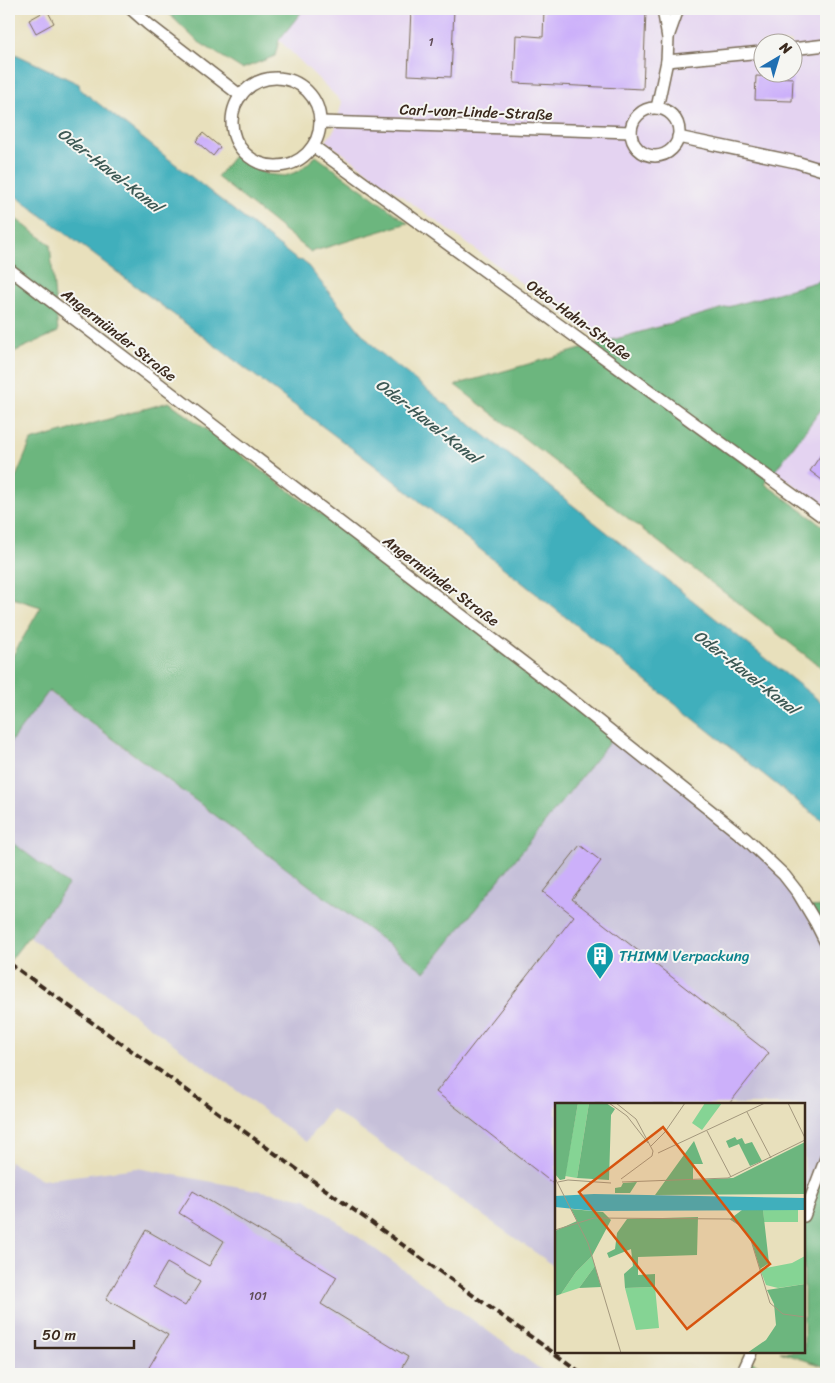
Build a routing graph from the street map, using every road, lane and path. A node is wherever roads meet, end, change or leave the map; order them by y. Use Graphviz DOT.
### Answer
graph roads {
  1 [pos="131,9"];
  2 [pos="663,9"];
  3 [pos="678,9"];
  4 [pos="668,38"];
  5 [pos="826,45"];
  6 [pos="802,48"];
  7 [pos="752,53"];
  8 [pos="667,61"];
  9 [pos="241,96"];
  10 [pos="658,108"];
  11 [pos="321,122"];
  12 [pos="630,132"];
  13 [pos="678,136"];
  14 [pos="313,146"];
  15 [pos="826,171"];
  16 [pos="9,269"];
  17 [pos="826,518"];
  18 [pos="826,943"];
  19 [pos="826,1158"];
  20 [pos="805,1213"];
  21 [pos="751,1353"];
  22 [pos="741,1374"];
  1 -- 9 [label="street"];
  2 -- 4 [label="street"];
  3 -- 4 [label="street"];
  4 -- 8 [label="street"];
  5 -- 6 [label="street"];
  7 -- 8 [label="street"];
  8 -- 10 [label="street"];
  9 -- 11 [label="street"];
  9 -- 14 [label="street"];
  10 -- 12 [label="street"];
  10 -- 13 [label="street"];
  11 -- 12 [label="street, Carl-von-Linde-Straße"];
  11 -- 14 [label="street"];
  12 -- 13 [label="street"];
  13 -- 15 [label="street"];
  14 -- 17 [label="street, Otto-Hahn-Straße"];
  16 -- 18 [label="street, Angermünder Straße"];
  19 -- 20 [label="street"];
  21 -- 22 [label="street"];
}
